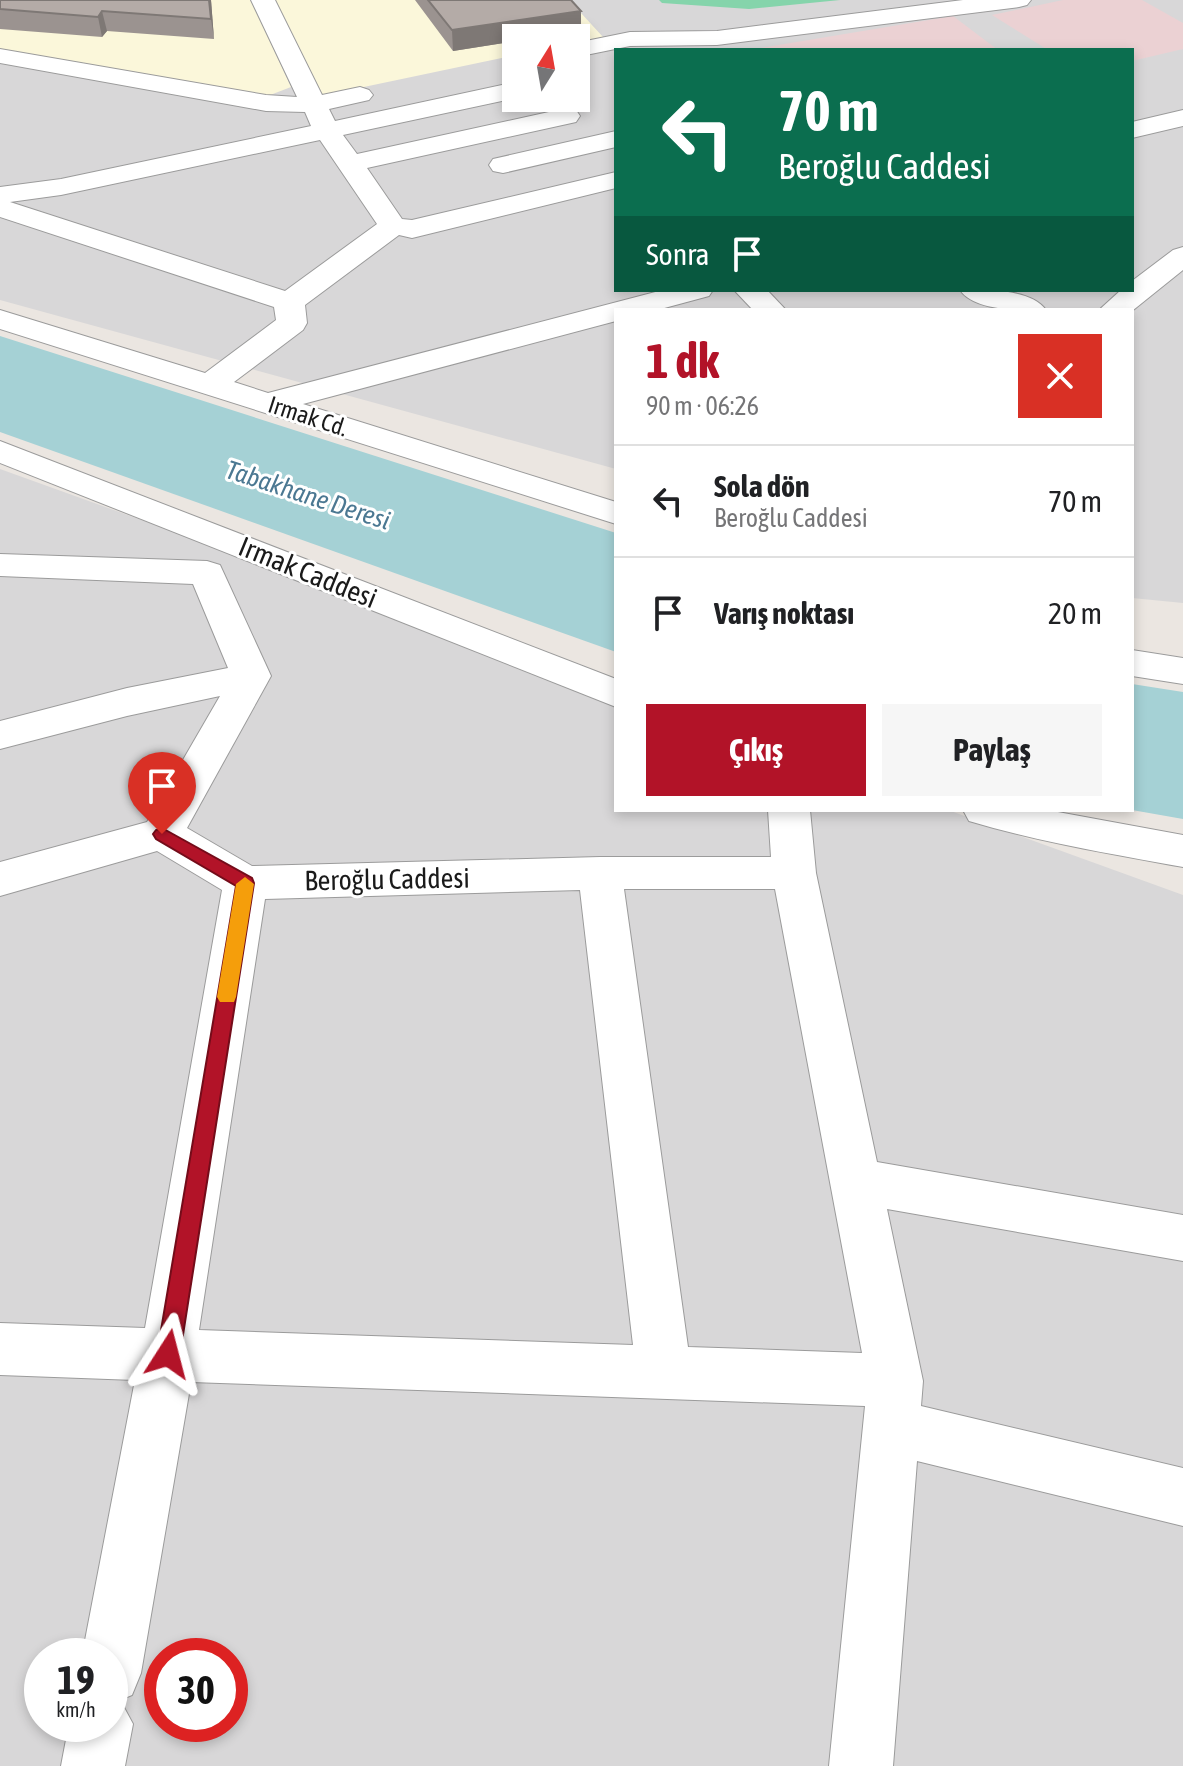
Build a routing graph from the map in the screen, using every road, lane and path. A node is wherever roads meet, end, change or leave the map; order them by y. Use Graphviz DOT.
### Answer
graph roads {
  1 [pos="263,0"];
  2 [pos="1019,0"];
  3 [pos="957,5"];
  4 [pos="636,44"];
  5 [pos="590,49"];
  6 [pos="10,58"];
  7 [pos="0,79"];
  8 [pos="391,88"];
  9 [pos="502,93"];
  10 [pos="312,105"];
  11 [pos="563,112"];
  12 [pos="567,116"];
  13 [pos="1183,118"];
  14 [pos="326,130"];
  15 [pos="1134,130"];
  16 [pos="475,137"];
  17 [pos="610,148"];
  18 [pos="350,164"];
  19 [pos="503,165"];
  20 [pos="614,180"];
  21 [pos="0,195"];
  22 [pos="537,199"];
  23 [pos="0,208"];
  24 [pos="393,226"];
  25 [pos="1183,256"];
  26 [pos="690,292"];
  27 [pos="751,292"];
  28 [pos="981,292"];
  29 [pos="289,302"];
  30 [pos="630,308"];
  31 [pos="769,308"];
  32 [pos="1025,308"];
  33 [pos="1117,308"];
  34 [pos="614,313"];
  35 [pos="0,319"];
  36 [pos="210,385"];
  37 [pos="267,403"];
  38 [pos="0,451"];
  39 [pos="614,512"];
  40 [pos="0,565"];
  41 [pos="1134,663"];
  42 [pos="1183,671"];
  43 [pos="251,676"];
  44 [pos="614,693"];
  45 [pos="0,735"];
  46 [pos="789,812"];
  47 [pos="992,812"];
  48 [pos="162,834"];
  49 [pos="1183,851"];
  50 [pos="600,873"];
  51 [pos="794,873"];
  52 [pos="0,879"];
  53 [pos="245,883"];
  54 [pos="855,1181"];
  55 [pos="1183,1238"];
  56 [pos="0,1349"];
  57 [pos="168,1354"];
  58 [pos="664,1373"];
  59 [pos="893,1404"];
  60 [pos="1183,1497"];
  61 [pos="116,1638"];
  62 [pos="98,1742"];
  63 [pos="93,1766"];
  64 [pos="861,1766"];
  1 -- 10 [label="street"];
  2 -- 3 [label="street"];
  3 -- 4 [label="street"];
  4 -- 5 [label="street"];
  6 -- 7 [label="street"];
  6 -- 10 [label="street"];
  8 -- 10 [label="street"];
  9 -- 14 [label="street"];
  10 -- 14 [label="street"];
  11 -- 12 [label="street"];
  12 -- 16 [label="street"];
  12 -- 17 [label="street"];
  13 -- 15 [label="street"];
  14 -- 18 [label="street"];
  14 -- 21 [label="street"];
  16 -- 18 [label="street"];
  16 -- 19 [label="street"];
  17 -- 19 [label="street"];
  18 -- 24 [label="street"];
  19 -- 22 [label="street"];
  20 -- 22 [label="street"];
  22 -- 24 [label="street"];
  23 -- 29 [label="street"];
  24 -- 29 [label="street"];
  25 -- 33 [label="street"];
  26 -- 30 [label="street"];
  27 -- 31 [label="street"];
  28 -- 32 [label="street"];
  29 -- 36 [label="street"];
  34 -- 37 [label="street"];
  35 -- 36 [label="street, Irmak Cd."];
  36 -- 37 [label="street, Irmak Cd."];
  37 -- 39 [label="street, Irmak Cd."];
  38 -- 44 [label="street, Irmak Caddesi"];
  40 -- 43 [label="street"];
  41 -- 42 [label="street"];
  43 -- 45 [label="street"];
  43 -- 48 [label="street"];
  46 -- 51 [label="street"];
  47 -- 49 [label="street"];
  48 -- 52 [label="street"];
  48 -- 53 [label="street"];
  50 -- 51 [label="street, Beroğlu Caddesi"];
  50 -- 53 [label="street, Beroğlu Caddesi"];
  50 -- 58 [label="street"];
  51 -- 54 [label="street"];
  53 -- 57 [label="street"];
  54 -- 55 [label="street"];
  54 -- 59 [label="street"];
  56 -- 57 [label="street"];
  57 -- 58 [label="street"];
  57 -- 61 [label="street"];
  58 -- 59 [label="street"];
  59 -- 60 [label="street"];
  59 -- 64 [label="street"];
  62 -- 63 [label="street"];
}
